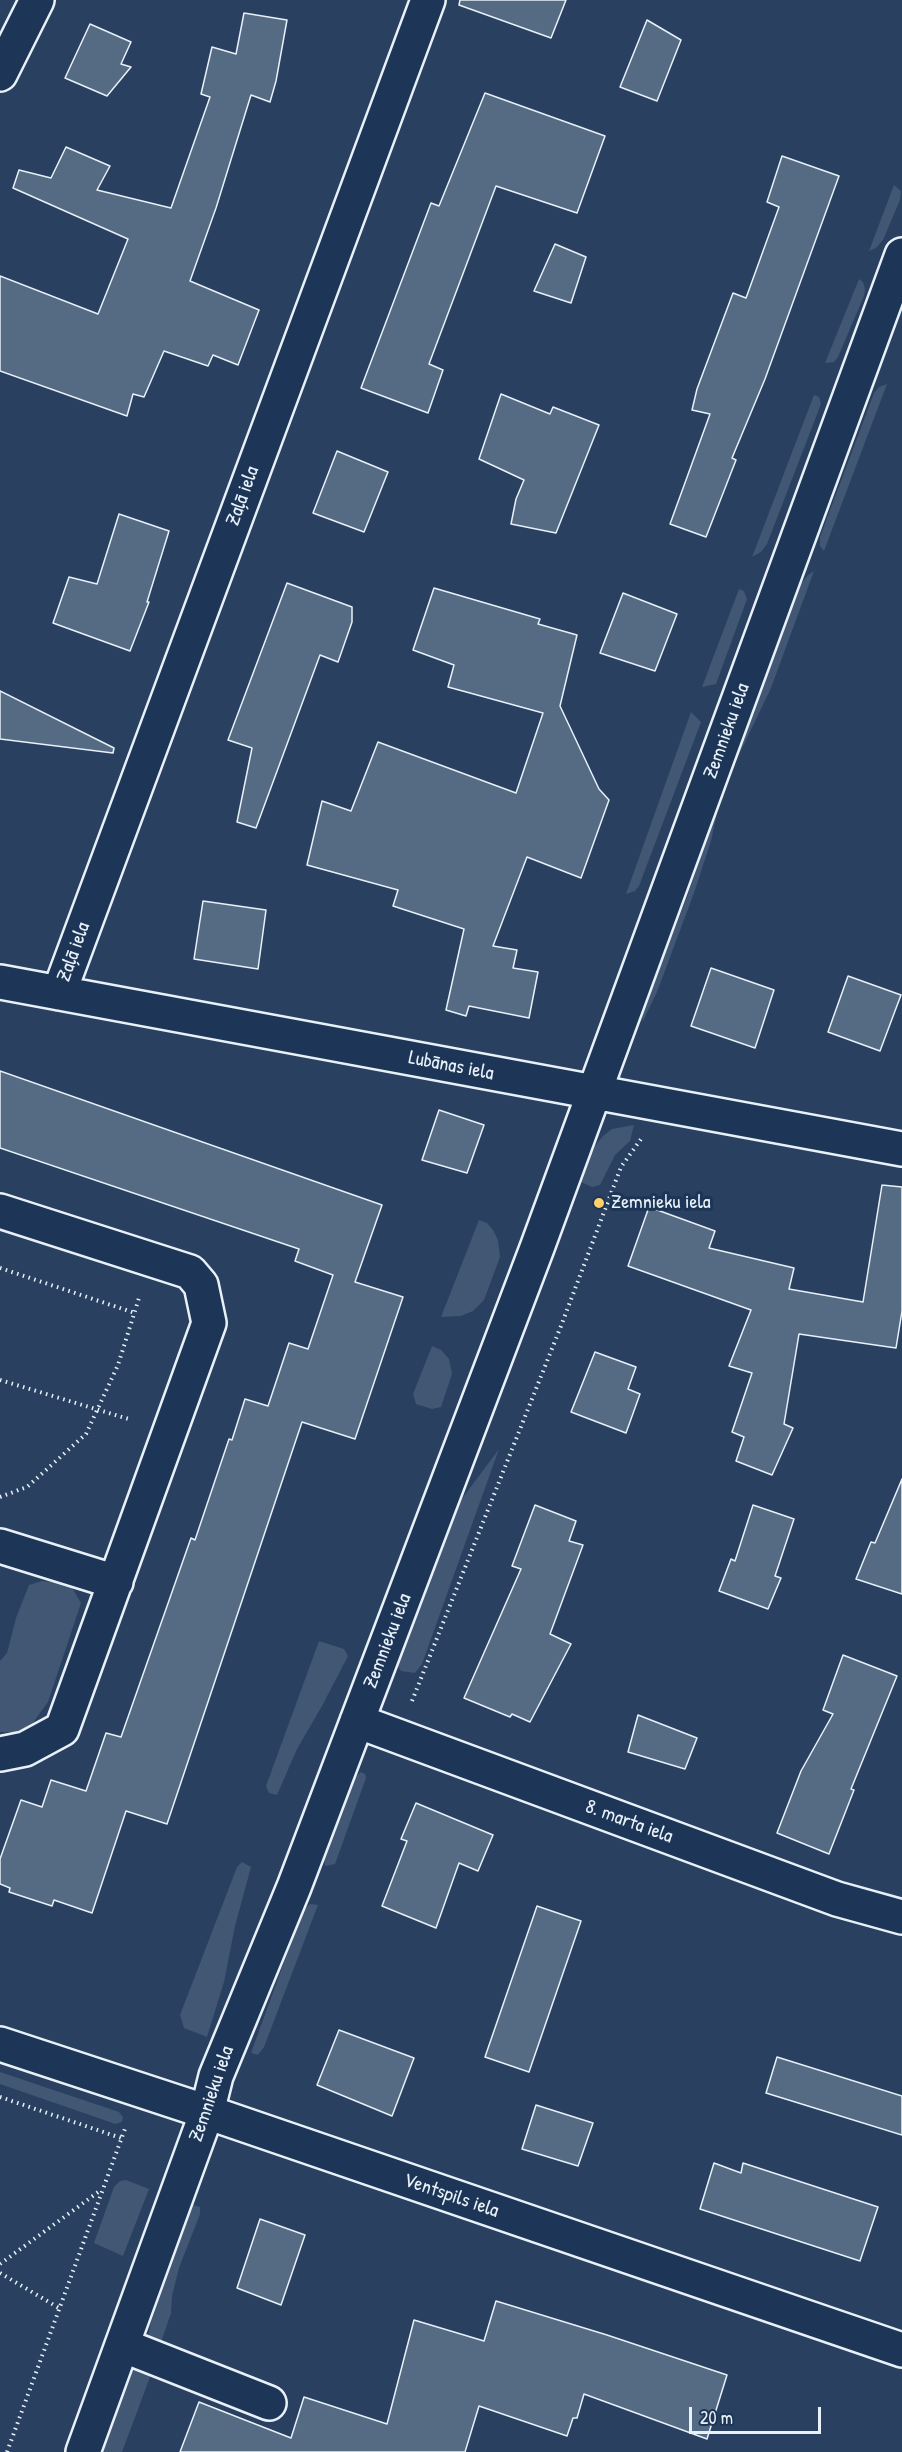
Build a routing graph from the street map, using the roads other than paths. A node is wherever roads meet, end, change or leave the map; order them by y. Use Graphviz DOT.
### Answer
graph roads {
  1 [pos="37,0"];
  2 [pos="428,0"];
  3 [pos="0,74"];
  4 [pos="902,255"];
  5 [pos="0,982"];
  6 [pos="59,993"];
  7 [pos="594,1093"];
  8 [pos="902,1149"];
  9 [pos="0,1211"];
  10 [pos="0,1546"];
  11 [pos="116,1582"];
  12 [pos="357,1721"];
  13 [pos="0,1754"];
  14 [pos="902,1917"];
  15 [pos="0,2044"];
  16 [pos="207,2112"];
  17 [pos="122,2345"];
  18 [pos="902,2350"];
  19 [pos="269,2403"];
  20 [pos="83,2452"];
  1 -- 3 [label="street"];
  2 -- 6 [label="street, Zaļā iela"];
  4 -- 7 [label="street, Zemnieku iela"];
  5 -- 6 [label="street, Lubānas iela"];
  6 -- 7 [label="street, Lubānas iela"];
  7 -- 8 [label="street, Lubānas iela"];
  7 -- 12 [label="street, Zemnieku iela"];
  9 -- 11 [label="street"];
  10 -- 11 [label="street"];
  11 -- 13 [label="street"];
  12 -- 14 [label="street, 8. marta iela"];
  12 -- 16 [label="street, Zemnieku iela"];
  15 -- 16 [label="street, Ventspils iela"];
  16 -- 17 [label="street, Zemnieku iela"];
  16 -- 18 [label="street, Ventspils iela"];
  17 -- 19 [label="street"];
  17 -- 20 [label="street, Zemnieku iela"];
}
